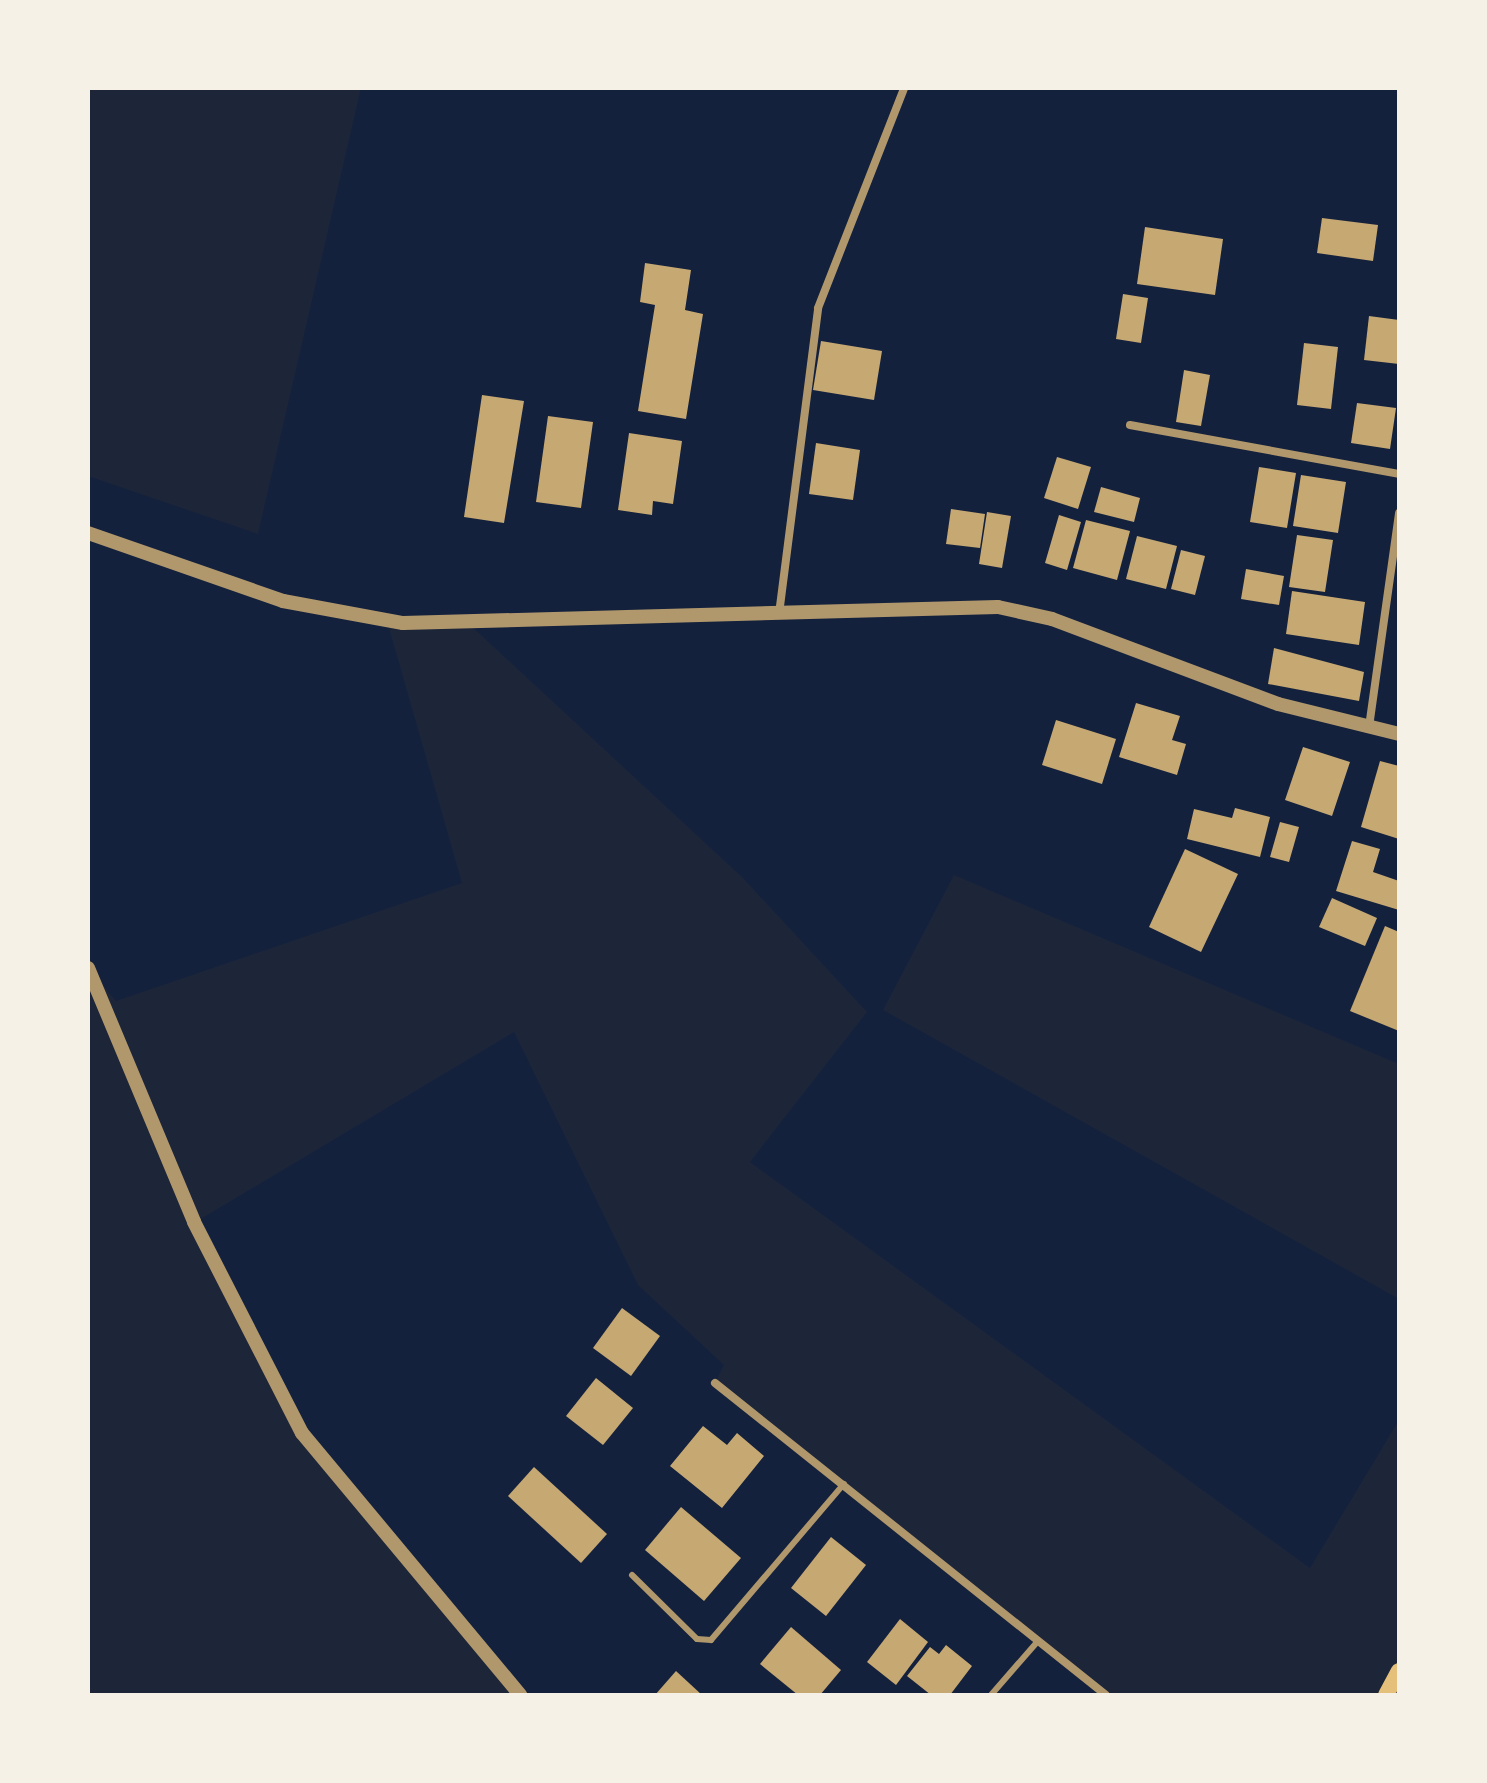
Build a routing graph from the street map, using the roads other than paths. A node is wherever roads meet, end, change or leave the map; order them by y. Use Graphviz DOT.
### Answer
graph roads {
  1 [pos="904,88"];
  2 [pos="1130,425"];
  3 [pos="1399,474"];
  4 [pos="1399,513"];
  5 [pos="88,533"];
  6 [pos="779,615"];
  7 [pos="1369,727"];
  8 [pos="1399,734"];
  9 [pos="88,968"];
  10 [pos="715,1383"];
  11 [pos="844,1484"];
  12 [pos="632,1575"];
  13 [pos="1038,1641"];
  14 [pos="1399,1671"];
  15 [pos="520,1695"];
  16 [pos="991,1695"];
  17 [pos="1106,1695"];
  18 [pos="1386,1695"];
  1 -- 6 [label="street"];
  2 -- 3 [label="street"];
  4 -- 7 [label="street"];
  5 -- 6 [label="street"];
  6 -- 7 [label="street"];
  7 -- 8 [label="street"];
  9 -- 15 [label="street"];
  10 -- 11 [label="street"];
  11 -- 12 [label="lane"];
  11 -- 13 [label="street"];
  13 -- 16 [label="lane"];
  13 -- 17 [label="street"];
  14 -- 18 [label="main road"];
}
